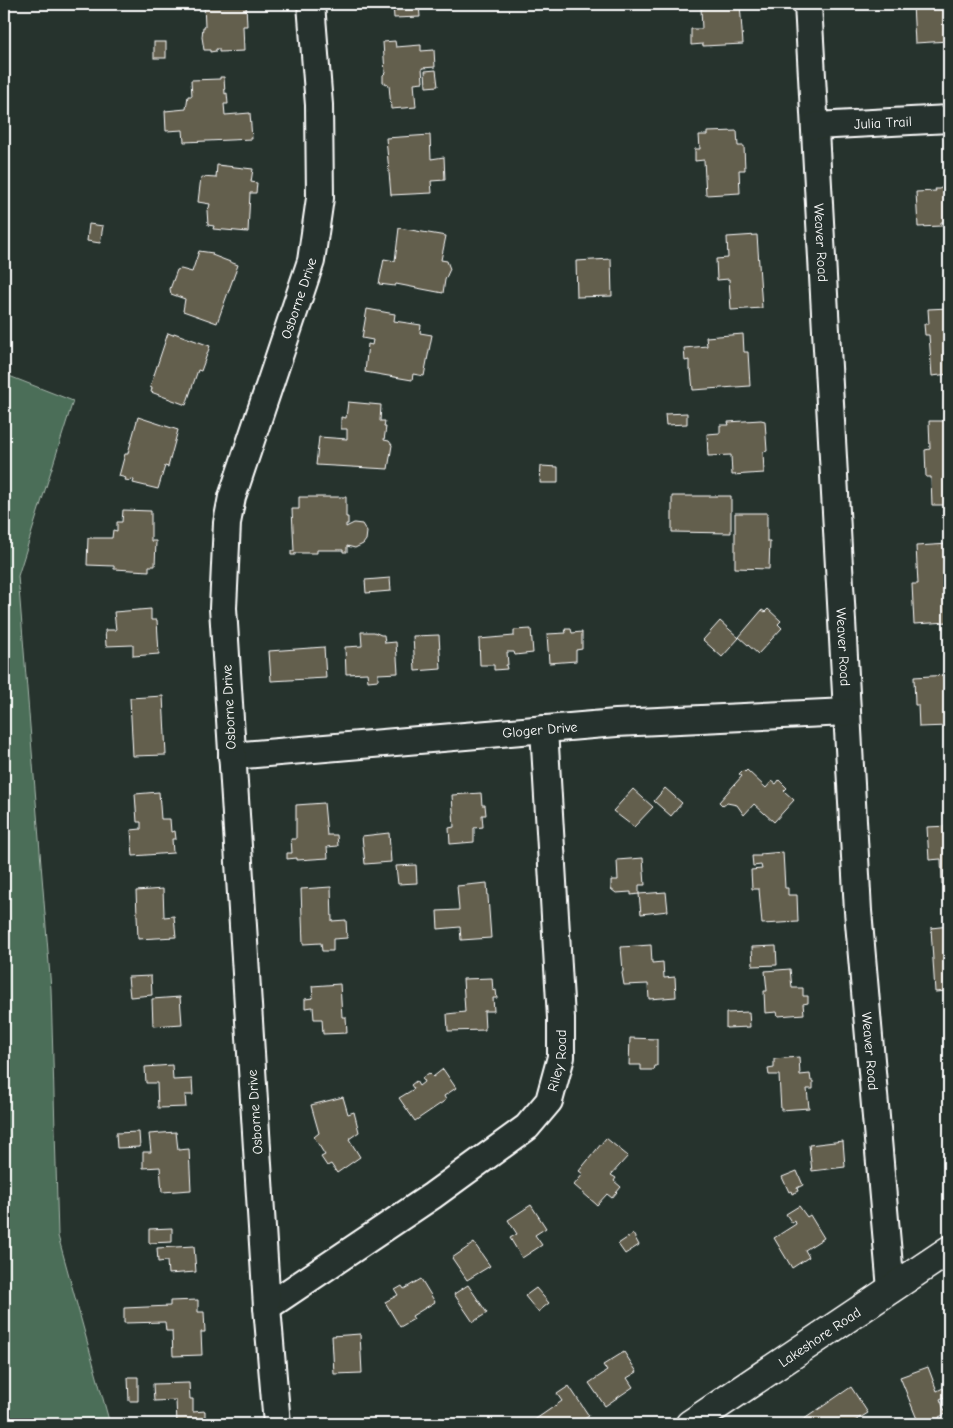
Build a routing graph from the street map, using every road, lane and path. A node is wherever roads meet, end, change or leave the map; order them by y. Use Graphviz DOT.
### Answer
graph roads {
  1 [pos="311,4"];
  2 [pos="808,4"];
  3 [pos="949,119"];
  4 [pos="815,126"];
  5 [pos="847,712"];
  6 [pos="544,728"];
  7 [pos="232,756"];
  8 [pos="949,1250"];
  9 [pos="891,1289"];
  10 [pos="267,1307"];
  11 [pos="276,1424"];
  12 [pos="690,1424"];
  1 -- 7 [label="street, Osborne Drive"];
  2 -- 4 [label="street, Weaver Road"];
  3 -- 4 [label="street, Julia Trail"];
  4 -- 5 [label="street, Weaver Road"];
  5 -- 6 [label="street, Gloger Drive"];
  5 -- 9 [label="street, Weaver Road"];
  6 -- 7 [label="street, Gloger Drive"];
  6 -- 10 [label="street, Riley Road"];
  7 -- 10 [label="street, Osborne Drive"];
  8 -- 9 [label="street, Lakeshore Road"];
  9 -- 12 [label="street, Lakeshore Road"];
  10 -- 11 [label="street, Osborne Drive"];
}
